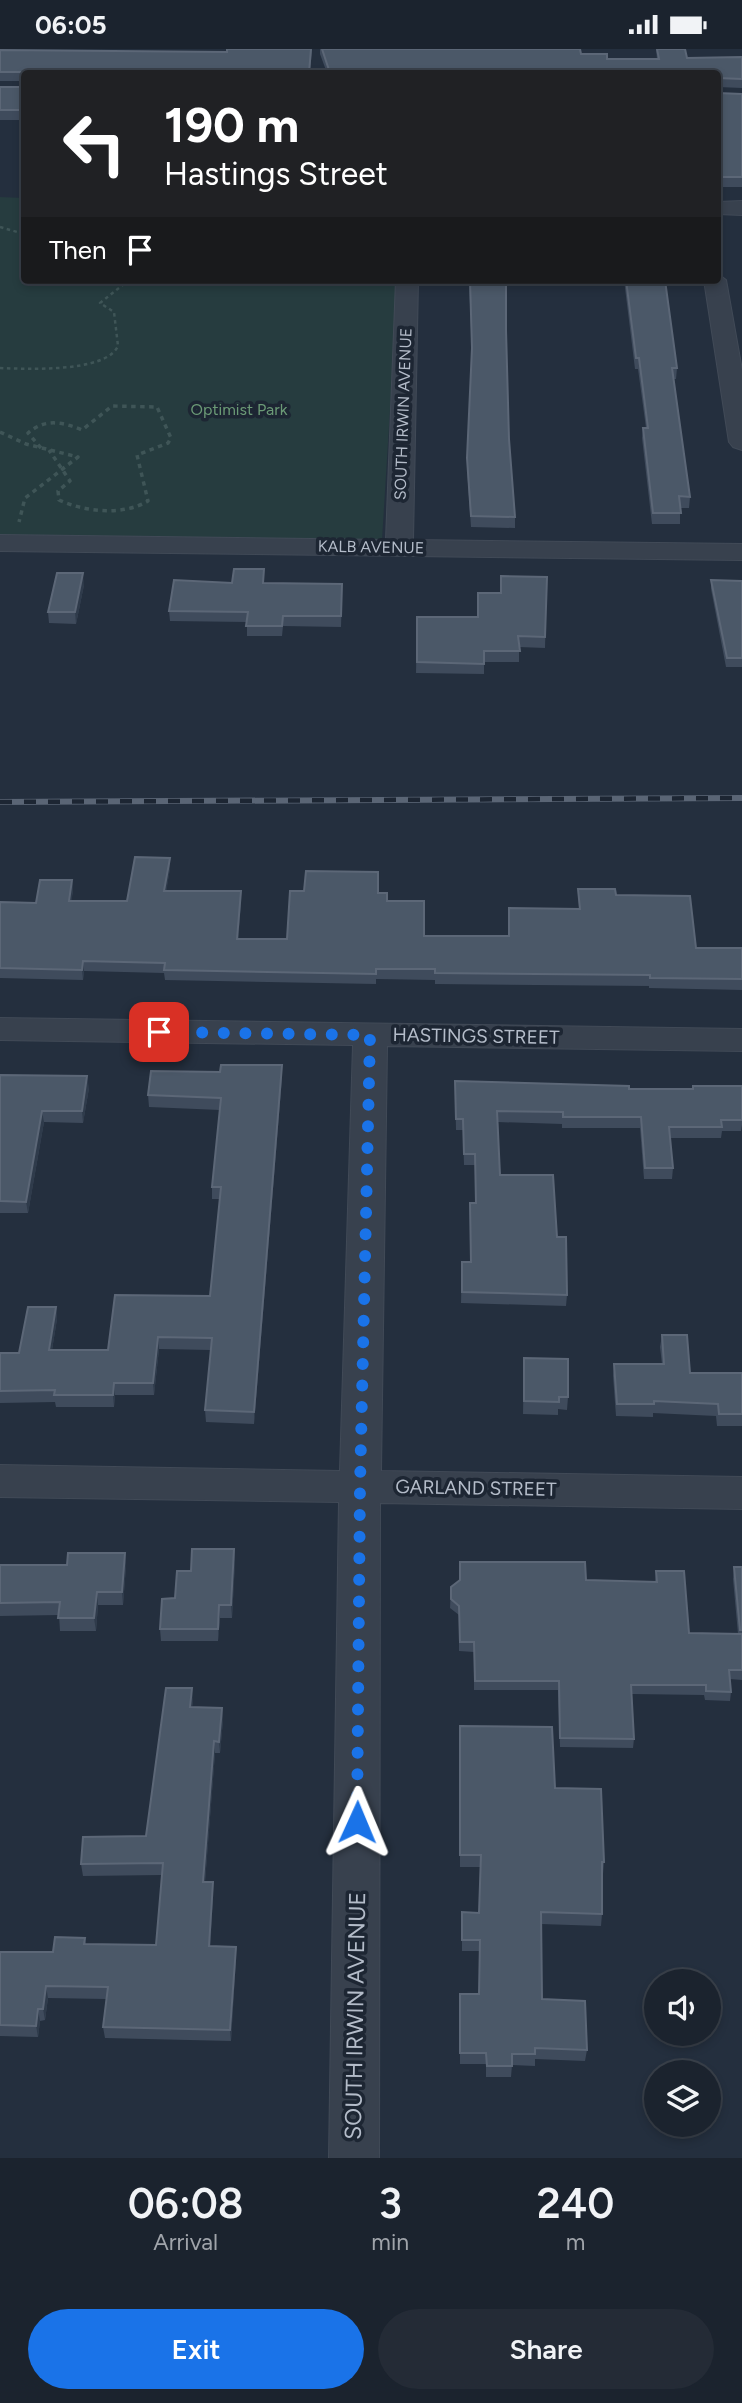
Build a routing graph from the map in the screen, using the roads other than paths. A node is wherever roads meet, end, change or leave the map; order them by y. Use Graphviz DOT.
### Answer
graph roads {
  1 [pos="721,208"];
  2 [pos="742,208"];
  3 [pos="407,284"];
  4 [pos="716,284"];
  5 [pos="742,442"];
  6 [pos="7,543"];
  7 [pos="399,548"];
  8 [pos="742,552"];
  9 [pos="0,1030"];
  10 [pos="370,1035"];
  11 [pos="742,1040"];
  12 [pos="0,1481"];
  13 [pos="360,1486"];
  14 [pos="742,1493"];
  15 [pos="354,2158"];
  1 -- 2 [label="street"];
  3 -- 7 [label="street, SOUTH IRWIN AVENUE"];
  4 -- 5 [label="street"];
  6 -- 7 [label="street, KALB AVENUE"];
  7 -- 8 [label="street, KALB AVENUE"];
  9 -- 10 [label="street, HASTINGS STREET"];
  10 -- 11 [label="street, HASTINGS STREET"];
  10 -- 13 [label="street, SOUTH IRWIN AVENUE"];
  12 -- 13 [label="street, GARLAND STREET"];
  13 -- 14 [label="street, GARLAND STREET"];
  13 -- 15 [label="street, SOUTH IRWIN AVENUE"];
}
